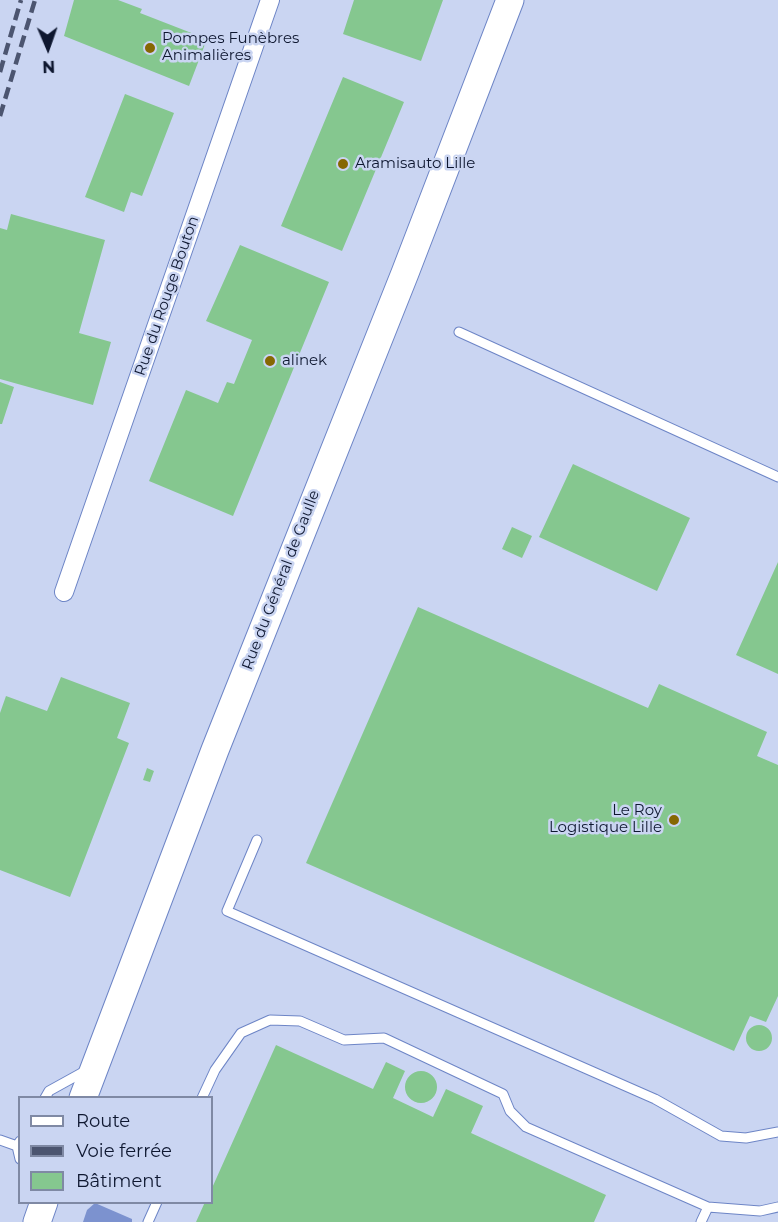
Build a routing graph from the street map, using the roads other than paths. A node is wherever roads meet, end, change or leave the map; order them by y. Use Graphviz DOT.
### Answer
graph roads {
  1 [pos="270,0"];
  2 [pos="510,0"];
  3 [pos="520,0"];
  4 [pos="487,65"];
  5 [pos="459,332"];
  6 [pos="778,477"];
  7 [pos="64,592"];
  8 [pos="257,840"];
  9 [pos="94,1067"];
  10 [pos="46,1096"];
  11 [pos="84,1096"];
  12 [pos="203,1096"];
  13 [pos="778,1132"];
  14 [pos="0,1140"];
  15 [pos="18,1143"];
  16 [pos="157,1204"];
  17 [pos="708,1207"];
  18 [pos="778,1208"];
  19 [pos="148,1222"];
  20 [pos="701,1222"];
  1 -- 7 [label="street, Rue du Rouge Bouton"];
  2 -- 4 [label="main road, Rue du Général de Gaulle"];
  3 -- 4 [label="main road, Rue du Général de Gaulle"];
  4 -- 9 [label="main road, Rue du Général de Gaulle"];
  5 -- 6 [label="lane"];
  8 -- 13 [label="lane"];
  9 -- 10 [label="lane"];
  9 -- 11 [label="main road, Rue du Général de Gaulle"];
  12 -- 17 [label="lane"];
  14 -- 15 [label="lane"];
  16 -- 19 [label="lane"];
  17 -- 18 [label="lane"];
  17 -- 20 [label="lane"];
}
